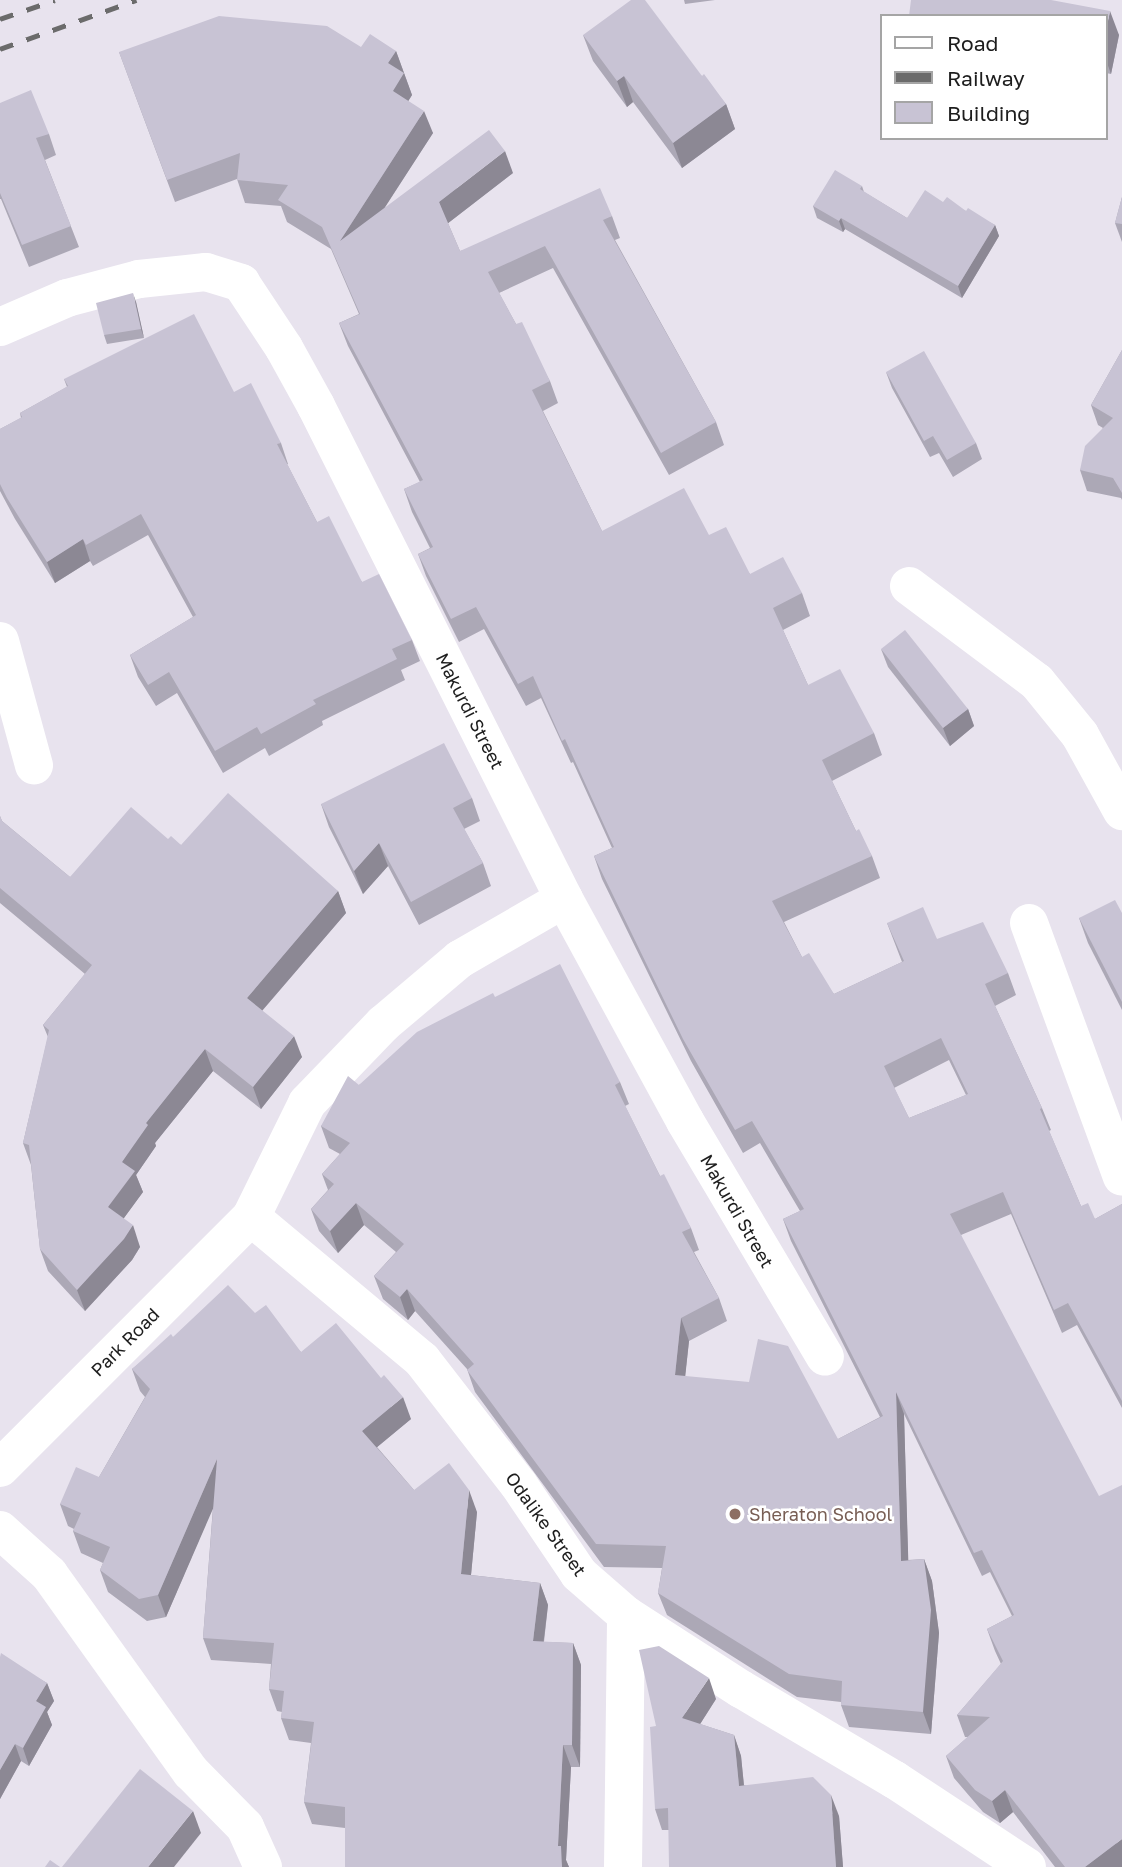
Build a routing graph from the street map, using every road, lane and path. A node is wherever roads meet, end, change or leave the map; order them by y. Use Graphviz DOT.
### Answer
graph roads {
  1 [pos="0,327"];
  2 [pos="909,586"];
  3 [pos="0,641"];
  4 [pos="34,765"];
  5 [pos="1122,811"];
  6 [pos="564,899"];
  7 [pos="1029,923"];
  8 [pos="1122,1177"];
  9 [pos="251,1217"];
  10 [pos="825,1357"];
  11 [pos="0,1468"];
  12 [pos="0,1530"];
  13 [pos="626,1615"];
  14 [pos="263,1867"];
  15 [pos="623,1867"];
  16 [pos="1027,1867"];
  1 -- 6 [label="street, Makurdi Street"];
  2 -- 5 [label="street"];
  3 -- 4 [label="street"];
  6 -- 9 [label="street, Park Road"];
  6 -- 10 [label="street, Makurdi Street"];
  7 -- 8 [label="street"];
  9 -- 11 [label="street, Park Road"];
  9 -- 13 [label="street, Odalike Street"];
  12 -- 14 [label="street"];
  13 -- 15 [label="street"];
  13 -- 16 [label="street, Odalike Street"];
}
